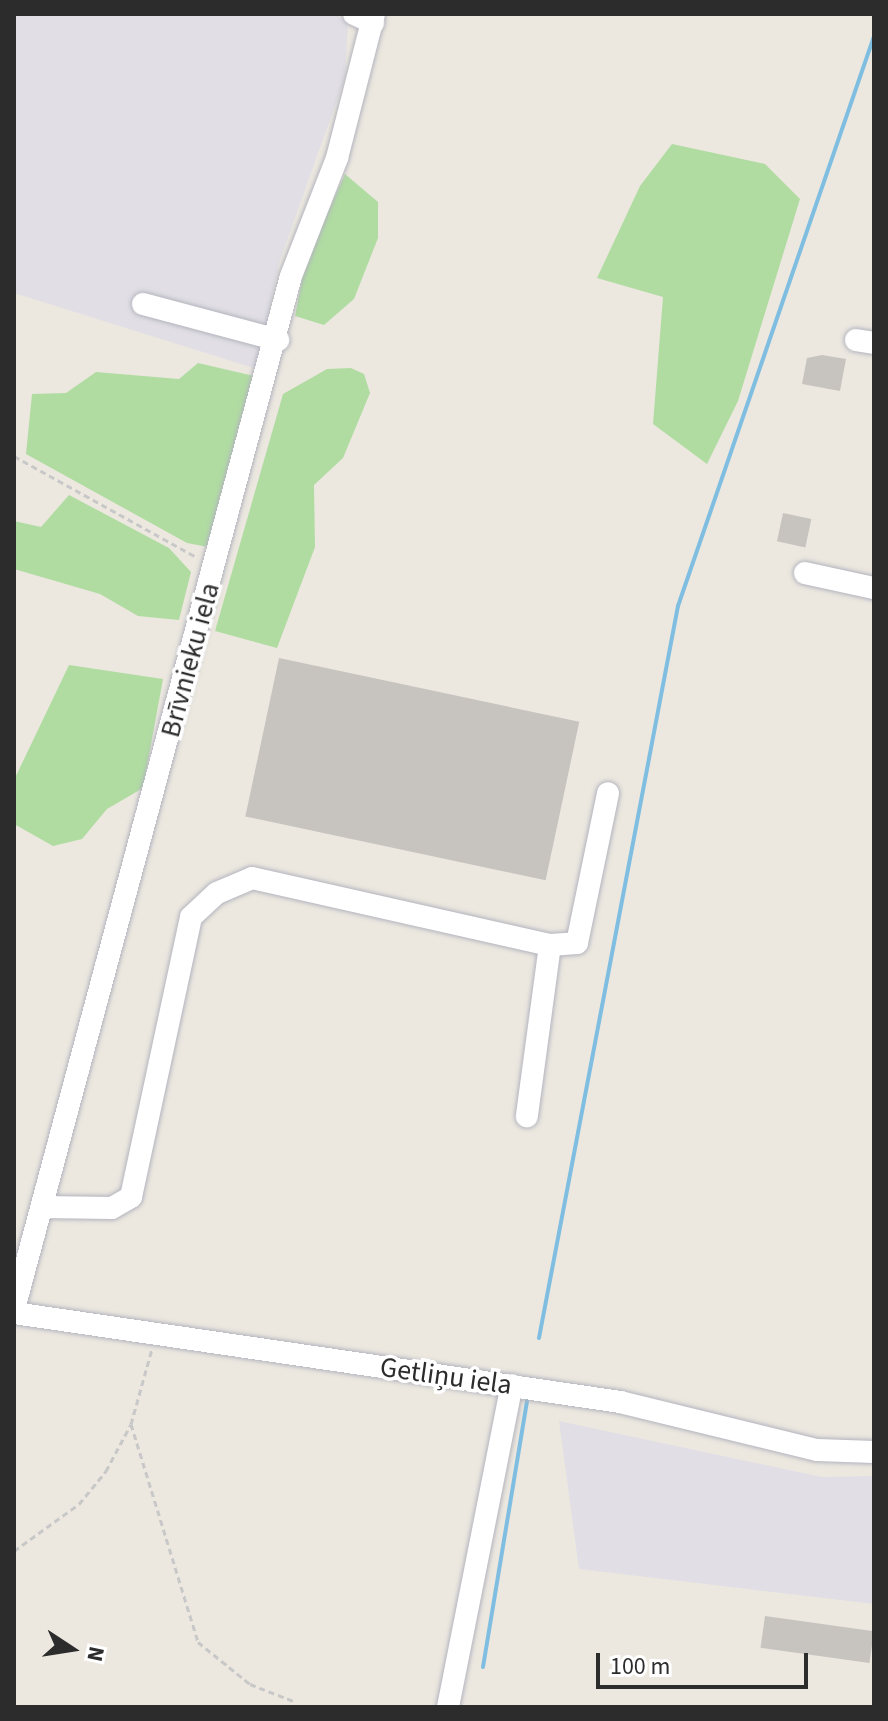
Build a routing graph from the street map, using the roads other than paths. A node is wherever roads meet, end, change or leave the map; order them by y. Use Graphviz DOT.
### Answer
graph roads {
  1 [pos="367,17"];
  2 [pos="143,304"];
  3 [pos="278,340"];
  4 [pos="805,573"];
  5 [pos="874,588"];
  6 [pos="608,793"];
  7 [pos="550,945"];
  8 [pos="527,1116"];
  9 [pos="42,1207"];
  10 [pos="14,1311"];
  11 [pos="512,1385"];
  12 [pos="874,1452"];
  13 [pos="448,1707"];
  1 -- 3 [label="street, Brīvnieku iela"];
  2 -- 3 [label="street"];
  3 -- 9 [label="street, Brīvnieku iela"];
  4 -- 5 [label="street"];
  6 -- 7 [label="street"];
  7 -- 8 [label="street"];
  7 -- 9 [label="street"];
  9 -- 10 [label="street, Brīvnieku iela"];
  10 -- 11 [label="street, Getliņu iela"];
  11 -- 12 [label="street, Getliņu iela"];
  11 -- 13 [label="street"];
}
